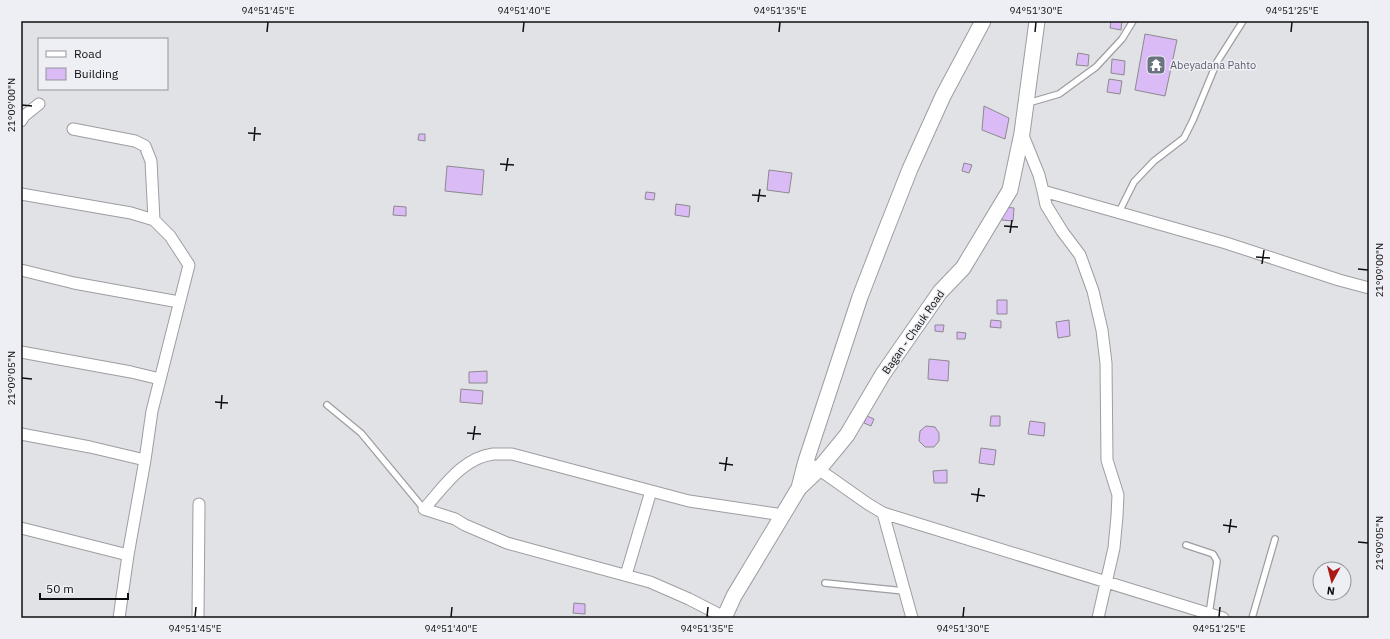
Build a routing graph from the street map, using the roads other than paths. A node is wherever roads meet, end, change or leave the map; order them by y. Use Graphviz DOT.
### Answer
graph roads {
  1 [pos="982,21"];
  2 [pos="1037,21"];
  3 [pos="1133,21"];
  4 [pos="1243,21"];
  5 [pos="39,104"];
  6 [pos="1026,104"];
  7 [pos="21,122"];
  8 [pos="73,129"];
  9 [pos="1022,133"];
  10 [pos="1043,191"];
  11 [pos="21,194"];
  12 [pos="1118,212"];
  13 [pos="154,220"];
  14 [pos="21,270"];
  15 [pos="1369,288"];
  16 [pos="179,302"];
  17 [pos="21,352"];
  18 [pos="160,379"];
  19 [pos="327,405"];
  20 [pos="21,434"];
  21 [pos="145,460"];
  22 [pos="806,461"];
  23 [pos="819,469"];
  24 [pos="799,488"];
  25 [pos="651,491"];
  26 [pos="199,504"];
  27 [pos="424,509"];
  28 [pos="883,512"];
  29 [pos="783,515"];
  30 [pos="21,528"];
  31 [pos="1275,539"];
  32 [pos="1186,545"];
  33 [pos="128,555"];
  34 [pos="626,575"];
  35 [pos="1107,581"];
  36 [pos="825,583"];
  37 [pos="904,591"];
  38 [pos="1209,614"];
  39 [pos="119,618"];
  40 [pos="198,618"];
  41 [pos="724,618"];
  42 [pos="912,618"];
  43 [pos="1098,618"];
  44 [pos="1223,618"];
  45 [pos="1252,618"];
  1 -- 22 [label="main road"];
  2 -- 6 [label="main road, Bagan - Chauk Road"];
  3 -- 6 [label="lane"];
  4 -- 12 [label="lane"];
  5 -- 7 [label="street"];
  6 -- 9 [label="main road, Bagan - Chauk Road"];
  8 -- 13 [label="street"];
  9 -- 10 [label="street"];
  9 -- 23 [label="main road, Bagan - Chauk Road"];
  10 -- 12 [label="street"];
  10 -- 35 [label="street"];
  11 -- 13 [label="street"];
  12 -- 15 [label="street"];
  13 -- 16 [label="street"];
  14 -- 16 [label="street"];
  16 -- 18 [label="street"];
  17 -- 18 [label="street"];
  18 -- 21 [label="street"];
  19 -- 27 [label="lane"];
  20 -- 21 [label="street"];
  21 -- 33 [label="street"];
  22 -- 23 [label="street"];
  22 -- 24 [label="main road"];
  23 -- 24 [label="main road, Bagan - Chauk Road"];
  23 -- 28 [label="street"];
  24 -- 29 [label="main road, Bagan - Chauk Road"];
  25 -- 27 [label="street"];
  25 -- 29 [label="street"];
  25 -- 34 [label="street"];
  26 -- 40 [label="street"];
  27 -- 34 [label="street"];
  28 -- 35 [label="street"];
  28 -- 37 [label="street"];
  29 -- 41 [label="main road, Bagan - Chauk Road"];
  30 -- 33 [label="street"];
  31 -- 45 [label="lane"];
  32 -- 38 [label="lane"];
  33 -- 39 [label="street"];
  34 -- 41 [label="street"];
  35 -- 38 [label="street"];
  35 -- 43 [label="street"];
  36 -- 37 [label="lane"];
  37 -- 42 [label="street"];
  38 -- 44 [label="street"];
}
